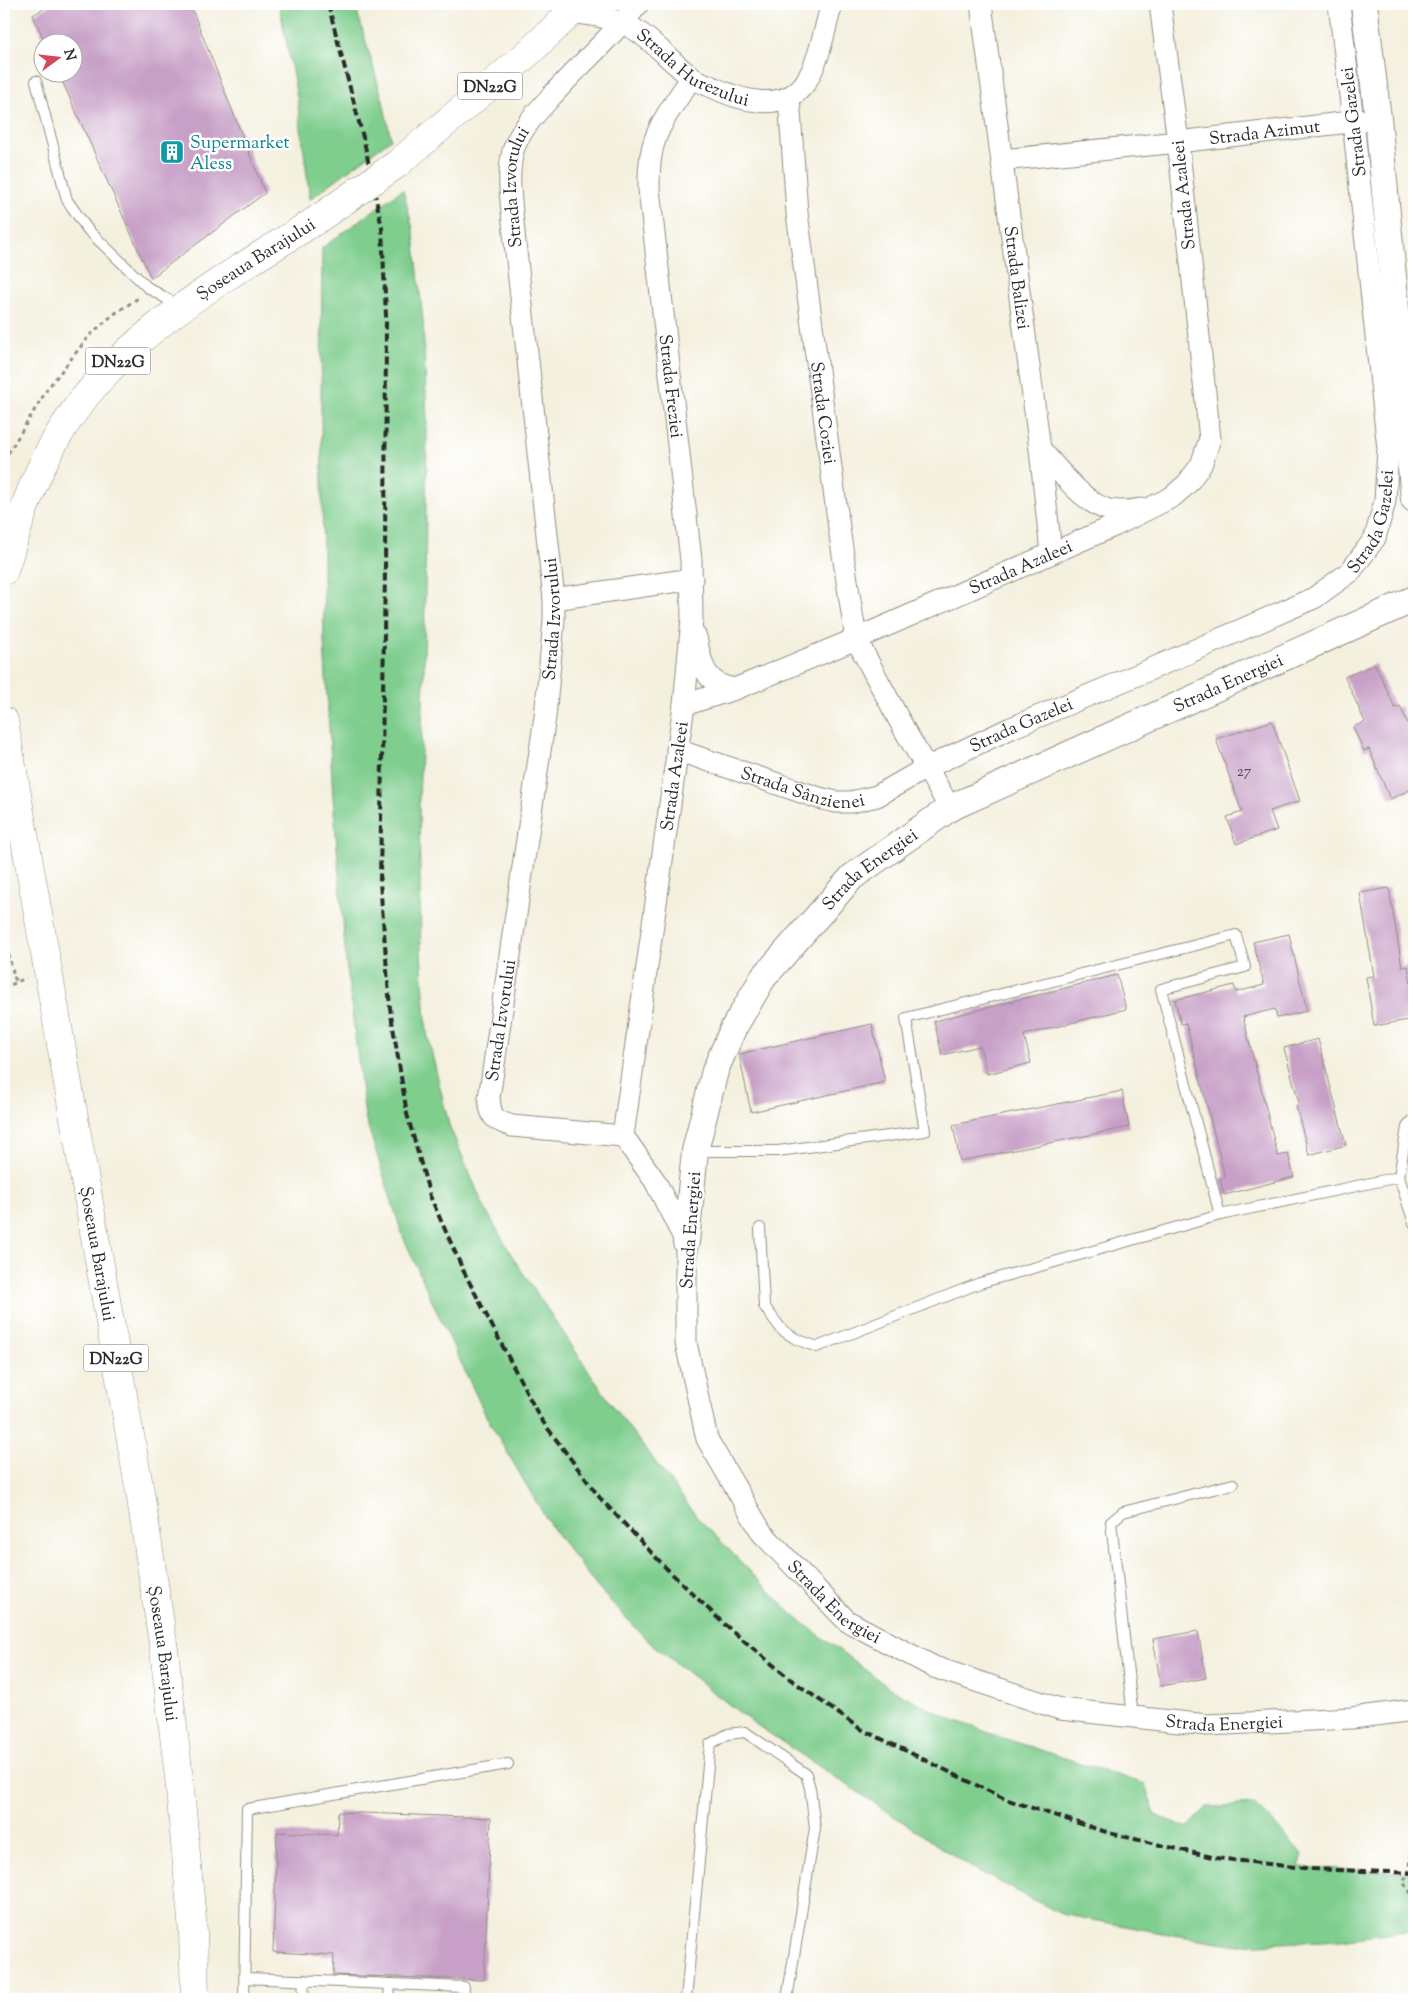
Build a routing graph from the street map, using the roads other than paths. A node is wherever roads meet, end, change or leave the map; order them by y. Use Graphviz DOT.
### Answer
graph roads {
  1 [pos="638,4"];
  2 [pos="832,4"];
  3 [pos="981,4"];
  4 [pos="1160,4"];
  5 [pos="1339,4"];
  6 [pos="1364,4"];
  7 [pos="576,8"];
  8 [pos="622,23"];
  9 [pos="691,78"];
  10 [pos="36,82"];
  11 [pos="789,97"];
  12 [pos="1366,120"];
  13 [pos="1178,142"];
  14 [pos="1002,160"];
  15 [pos="180,307"];
  16 [pos="1040,450"];
  17 [pos="1414,499"];
  18 [pos="1149,508"];
  19 [pos="1051,553"];
  20 [pos="4,571"];
  21 [pos="692,580"];
  22 [pos="554,599"];
  23 [pos="1414,599"];
  24 [pos="692,619"];
  25 [pos="856,639"];
  26 [pos="735,689"];
  27 [pos="684,705"];
  28 [pos="4,721"];
  29 [pos="677,750"];
  30 [pos="926,768"];
  31 [pos="950,808"];
  32 [pos="1414,1119"];
  33 [pos="623,1136"];
  34 [pos="695,1151"];
  35 [pos="1399,1177"];
  36 [pos="1220,1215"];
  37 [pos="1414,1223"];
  38 [pos="760,1228"];
  39 [pos="686,1242"];
  40 [pos="1234,1484"];
  41 [pos="1414,1710"];
  42 [pos="1133,1717"];
  43 [pos="508,1764"];
  44 [pos="245,1978"];
  45 [pos="304,1980"];
  46 [pos="390,1984"];
  47 [pos="195,1999"];
  48 [pos="244,1999"];
  49 [pos="303,1999"];
  50 [pos="389,1999"];
  51 [pos="463,1999"];
  52 [pos="686,1999"];
  53 [pos="787,1999"];
  1 -- 8 [label="street, Strada Izvorului"];
  2 -- 11 [label="street"];
  3 -- 14 [label="street, Strada Balizei"];
  4 -- 13 [label="street, Strada Azaleei"];
  5 -- 12 [label="street, Strada Gazelei"];
  6 -- 12 [label="street, Strada Gazelei"];
  7 -- 8 [label="street, Strada Hurezului"];
  7 -- 15 [label="highway, Șoseaua Barajului / DN22G, bridge"];
  8 -- 9 [label="street, Strada Hurezului"];
  8 -- 22 [label="street, Strada Izvorului"];
  9 -- 11 [label="street, Strada Hurezului"];
  9 -- 21 [label="street, Strada Freziei"];
  10 -- 15 [label="lane"];
  11 -- 25 [label="street, Strada Coziei"];
  12 -- 13 [label="street, Strada Azimut"];
  12 -- 17 [label="street, Strada Gazelei"];
  12 -- 30 [label="street, Strada Gazelei"];
  13 -- 14 [label="street, Strada Azimut"];
  13 -- 18 [label="street, Strada Azaleei"];
  14 -- 16 [label="street, Strada Balizei"];
  15 -- 20 [label="highway, Șoseaua Barajului / DN22G"];
  16 -- 18 [label="street, Strada Azaleei"];
  16 -- 19 [label="street, Strada Balizei"];
  18 -- 19 [label="street, Strada Azaleei"];
  19 -- 25 [label="street, Strada Azaleei"];
  21 -- 22 [label="street"];
  21 -- 24 [label="street, Strada Freziei"];
  22 -- 33 [label="street, Strada Izvorului"];
  23 -- 31 [label="street, Strada Energiei"];
  24 -- 26 [label="street"];
  24 -- 27 [label="street, Strada Freziei"];
  25 -- 26 [label="street, Strada Azaleei"];
  25 -- 30 [label="street, Strada Coziei"];
  26 -- 27 [label="street, Strada Azaleei"];
  27 -- 29 [label="street, Strada Azaleei"];
  28 -- 47 [label="highway, Șoseaua Barajului / DN22G"];
  29 -- 30 [label="street, Strada Sânzienei"];
  29 -- 33 [label="street, Strada Azaleei"];
  30 -- 31 [label="street, Strada Coziei"];
  31 -- 34 [label="street, Strada Energiei"];
  32 -- 35 [label="lane"];
  33 -- 39 [label="street"];
  34 -- 36 [label="lane"];
  34 -- 39 [label="street, Strada Energiei"];
  35 -- 36 [label="lane"];
  35 -- 37 [label="lane"];
  36 -- 38 [label="lane"];
  39 -- 42 [label="street, Strada Energiei"];
  40 -- 42 [label="lane"];
  41 -- 42 [label="street, Strada Energiei"];
  43 -- 44 [label="lane"];
  44 -- 45 [label="lane"];
  44 -- 48 [label="lane"];
  45 -- 46 [label="lane"];
  45 -- 49 [label="lane"];
  46 -- 50 [label="lane"];
  46 -- 51 [label="lane"];
  52 -- 53 [label="lane"];
}
